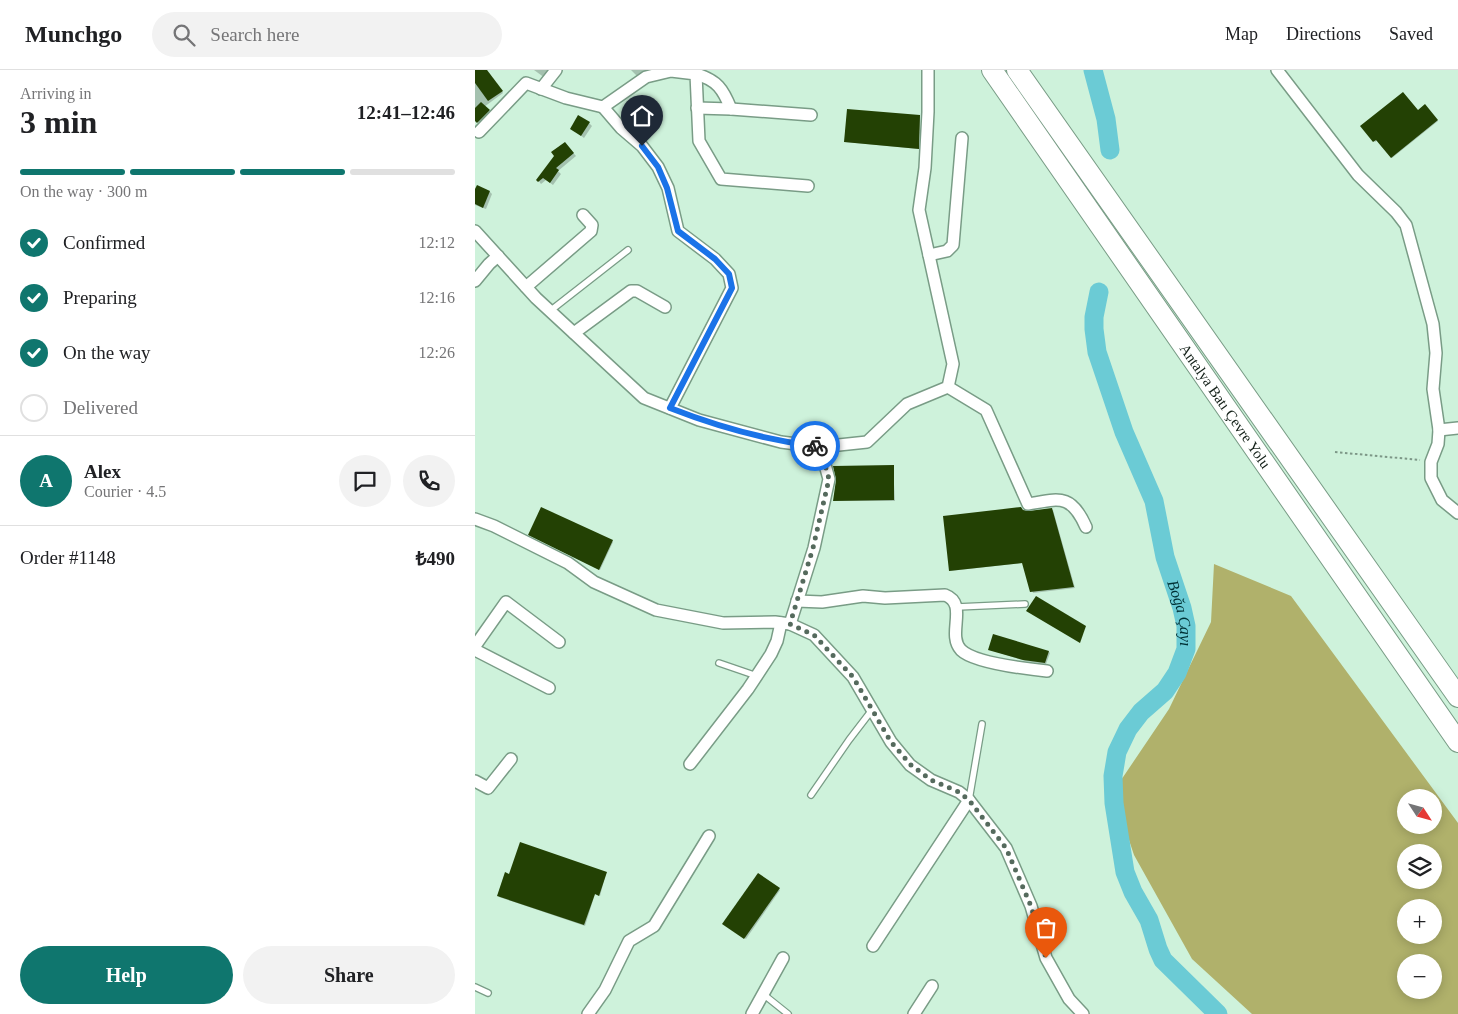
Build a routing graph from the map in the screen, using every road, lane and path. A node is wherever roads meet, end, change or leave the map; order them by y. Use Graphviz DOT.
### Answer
graph roads {
  1 [pos="556,70"];
  2 [pos="928,70"];
  3 [pos="992,70"];
  4 [pos="1017,70"];
  5 [pos="1277,70"];
  6 [pos="696,74"];
  7 [pos="541,88"];
  8 [pos="603,107"];
  9 [pos="697,108"];
  10 [pos="731,109"];
  11 [pos="811,115"];
  12 [pos="476,134"];
  13 [pos="962,138"];
  14 [pos="809,186"];
  15 [pos="583,215"];
  16 [pos="475,231"];
  17 [pos="628,250"];
  18 [pos="498,256"];
  19 [pos="929,256"];
  20 [pos="475,281"];
  21 [pos="526,287"];
  22 [pos="665,307"];
  23 [pos="550,311"];
  24 [pos="574,333"];
  25 [pos="948,387"];
  26 [pos="670,408"];
  27 [pos="1458,428"];
  28 [pos="1439,430"];
  29 [pos="820,447"];
  30 [pos="1335,452"];
  31 [pos="1431,462"];
  32 [pos="1458,512"];
  33 [pos="475,519"];
  34 [pos="1086,527"];
  35 [pos="797,601"];
  36 [pos="1025,604"];
  37 [pos="957,607"];
  38 [pos="785,624"];
  39 [pos="559,642"];
  40 [pos="475,646"];
  41 [pos="475,650"];
  42 [pos="719,663"];
  43 [pos="1047,671"];
  44 [pos="757,676"];
  45 [pos="549,688"];
  46 [pos="1458,696"];
  47 [pos="872,710"];
  48 [pos="982,724"];
  49 [pos="1458,742"];
  50 [pos="511,759"];
  51 [pos="690,764"];
  52 [pos="475,781"];
  53 [pos="811,795"];
  54 [pos="969,800"];
  55 [pos="709,836"];
  56 [pos="873,946"];
  57 [pos="783,958"];
  58 [pos="932,986"];
  59 [pos="475,987"];
  60 [pos="488,993"];
  61 [pos="763,994"];
  62 [pos="588,1014"];
  63 [pos="752,1014"];
  64 [pos="788,1014"];
  65 [pos="914,1014"];
  66 [pos="1083,1014"];
  1 -- 7 [label="street"];
  2 -- 19 [label="street"];
  3 -- 49 [label="highway, Antalya Batı Çevre Yolu"];
  4 -- 46 [label="highway, Antalya Batı Çevre Yolu"];
  5 -- 28 [label="street"];
  6 -- 8 [label="street"];
  6 -- 9 [label="street"];
  6 -- 10 [label="street"];
  7 -- 8 [label="street"];
  7 -- 12 [label="street"];
  8 -- 26 [label="street"];
  9 -- 10 [label="street"];
  9 -- 14 [label="street"];
  10 -- 11 [label="street"];
  13 -- 19 [label="street"];
  15 -- 21 [label="street"];
  16 -- 18 [label="street"];
  17 -- 23 [label="lane"];
  18 -- 20 [label="street"];
  18 -- 21 [label="street"];
  19 -- 25 [label="street"];
  21 -- 23 [label="street"];
  22 -- 24 [label="street"];
  23 -- 24 [label="street"];
  24 -- 26 [label="street"];
  25 -- 29 [label="street"];
  25 -- 34 [label="street"];
  26 -- 29 [label="street"];
  27 -- 28 [label="street"];
  28 -- 31 [label="street"];
  29 -- 35 [label="street"];
  30 -- 31 [label="path"];
  31 -- 32 [label="street"];
  33 -- 38 [label="street"];
  35 -- 37 [label="street"];
  35 -- 38 [label="street"];
  36 -- 37 [label="lane"];
  37 -- 43 [label="street"];
  38 -- 44 [label="street"];
  38 -- 47 [label="street"];
  39 -- 40 [label="street"];
  41 -- 45 [label="street"];
  42 -- 44 [label="lane"];
  44 -- 51 [label="street"];
  47 -- 53 [label="lane"];
  47 -- 54 [label="street"];
  48 -- 54 [label="lane"];
  50 -- 52 [label="street"];
  54 -- 56 [label="street"];
  54 -- 66 [label="street"];
  55 -- 62 [label="street"];
  57 -- 61 [label="street"];
  58 -- 65 [label="street"];
  59 -- 60 [label="lane"];
  61 -- 63 [label="street"];
  61 -- 64 [label="lane"];
}
